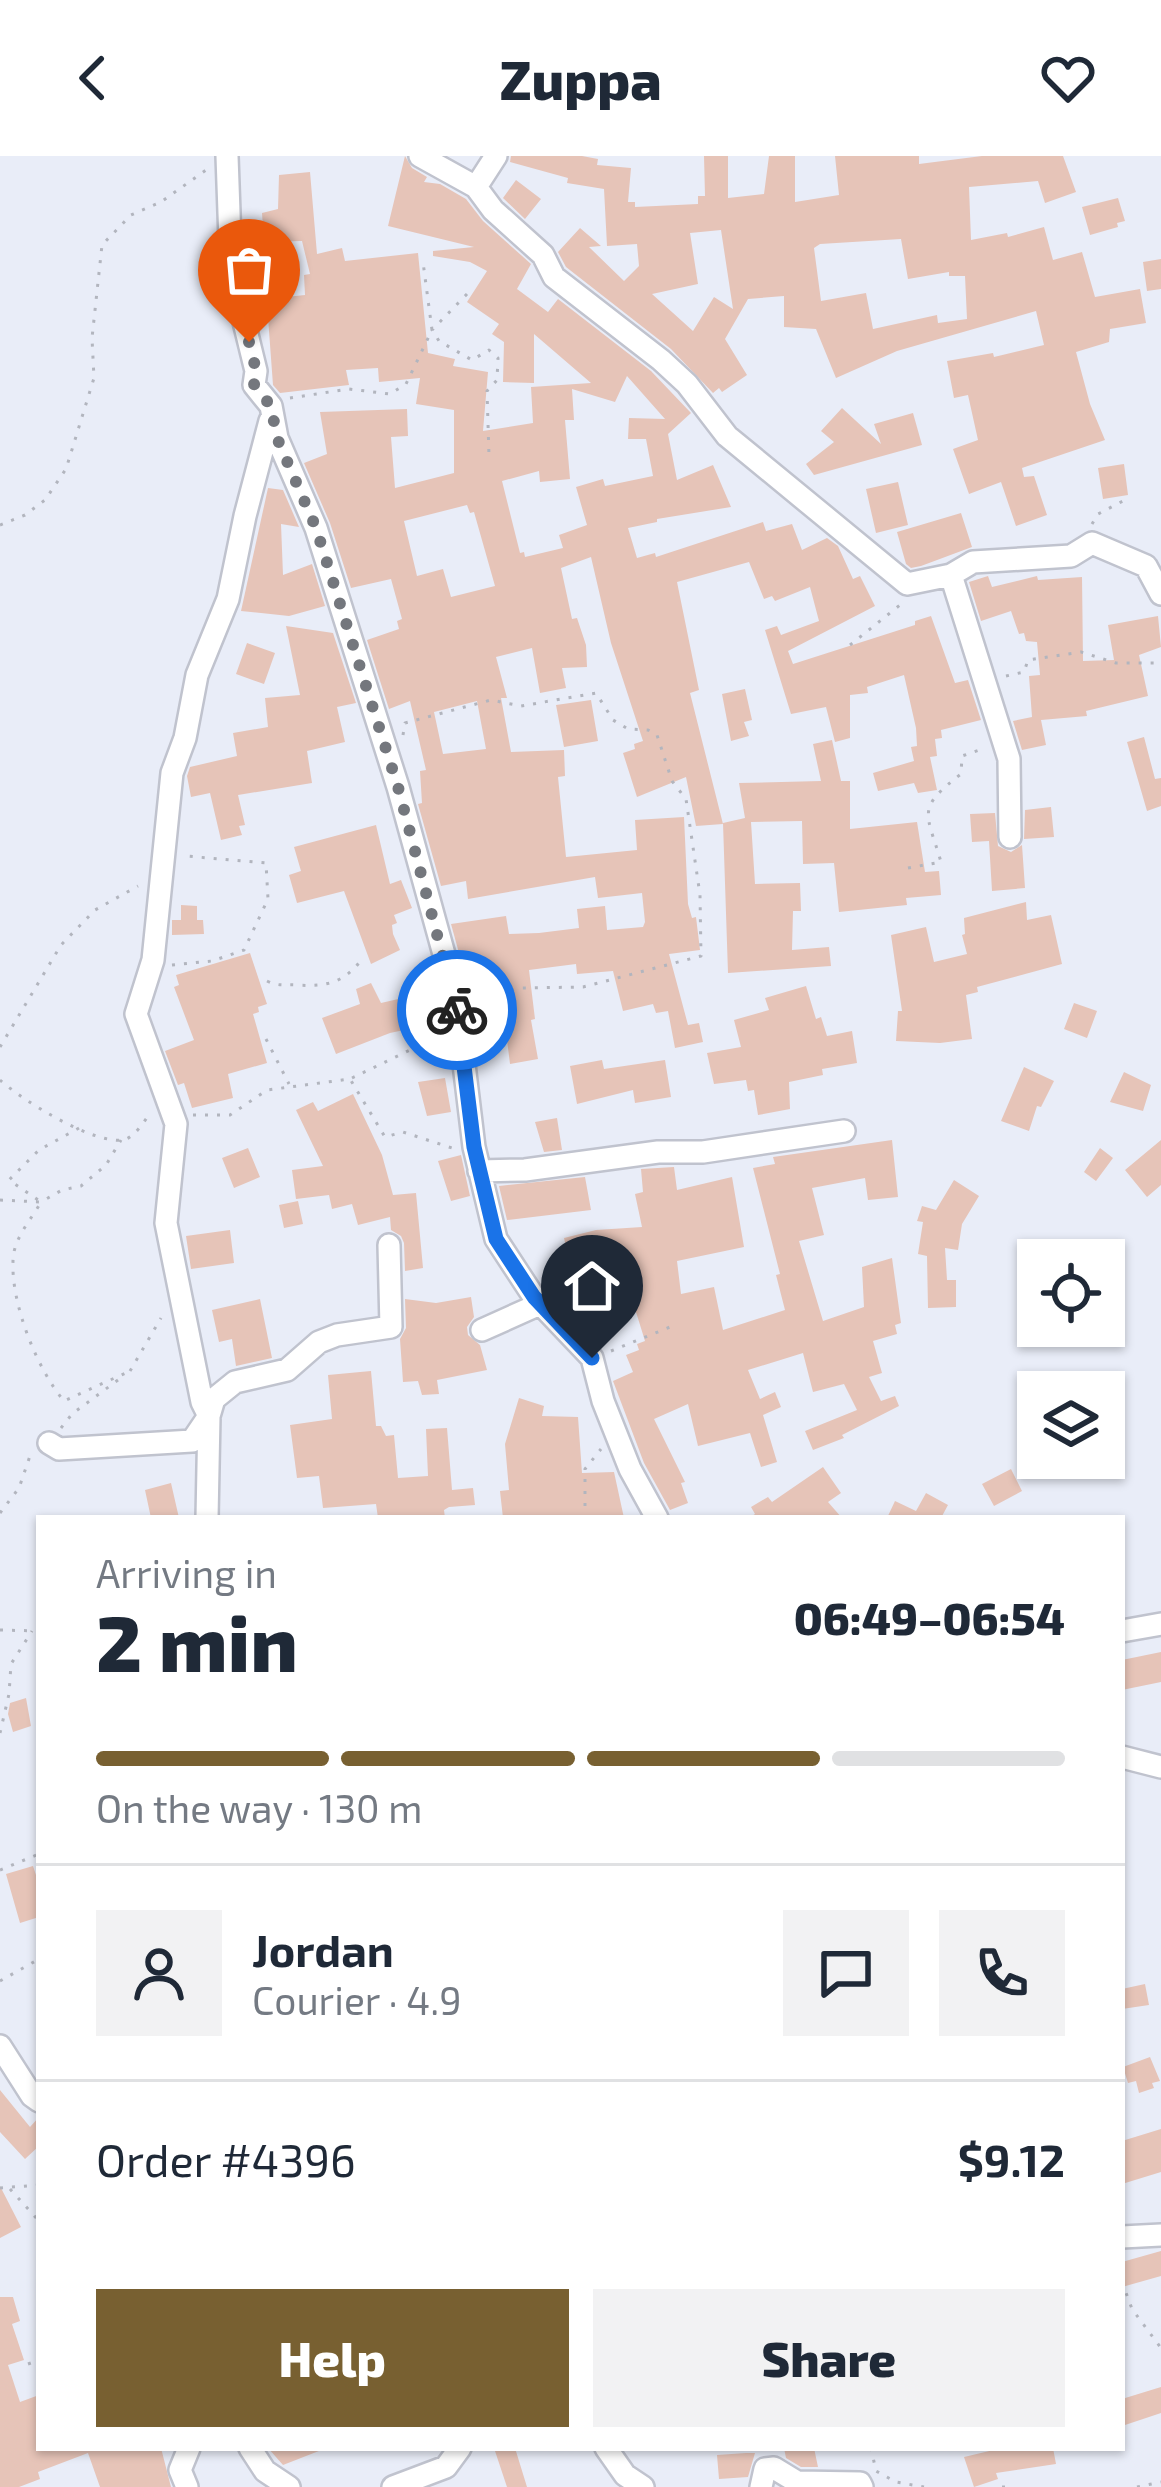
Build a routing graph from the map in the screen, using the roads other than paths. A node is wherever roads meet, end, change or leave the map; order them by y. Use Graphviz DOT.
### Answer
graph roads {
  1 [pos="420,156"];
  2 [pos="496,156"];
  3 [pos="219,162"];
  4 [pos="476,187"];
  5 [pos="271,410"];
  6 [pos="940,578"];
  7 [pos="1161,594"];
  8 [pos="1010,837"];
  9 [pos="844,1132"];
  10 [pos="479,1172"];
  11 [pos="389,1245"];
  12 [pos="540,1304"];
  13 [pos="482,1330"];
  14 [pos="209,1416"];
  15 [pos="49,1443"];
  16 [pos="207,1515"];
  17 [pos="655,1515"];
  18 [pos="1161,1624"];
  19 [pos="1125,1630"];
  20 [pos="1125,1758"];
  21 [pos="1161,1767"];
  22 [pos="0,2046"];
  23 [pos="36,2099"];
  24 [pos="1161,2235"];
  25 [pos="1127,2236"];
  26 [pos="188,2451"];
  27 [pos="252,2451"];
  28 [pos="458,2451"];
  29 [pos="608,2451"];
  30 [pos="187,2487"];
  31 [pos="289,2487"];
  32 [pos="394,2487"];
  33 [pos="643,2487"];
  34 [pos="761,2487"];
  35 [pos="862,2487"];
  1 -- 4 [label="street"];
  2 -- 4 [label="street"];
  3 -- 5 [label="street"];
  4 -- 6 [label="street"];
  5 -- 10 [label="street"];
  5 -- 14 [label="street"];
  6 -- 7 [label="street"];
  6 -- 8 [label="street"];
  9 -- 10 [label="street"];
  10 -- 12 [label="street"];
  11 -- 14 [label="street"];
  12 -- 13 [label="street"];
  12 -- 17 [label="street"];
  14 -- 15 [label="street"];
  14 -- 16 [label="street"];
  18 -- 19 [label="street"];
  20 -- 21 [label="street"];
  22 -- 23 [label="street"];
  24 -- 25 [label="street"];
  26 -- 30 [label="street"];
  27 -- 31 [label="street"];
  28 -- 32 [label="street"];
  29 -- 33 [label="street"];
  34 -- 35 [label="street"];
}
